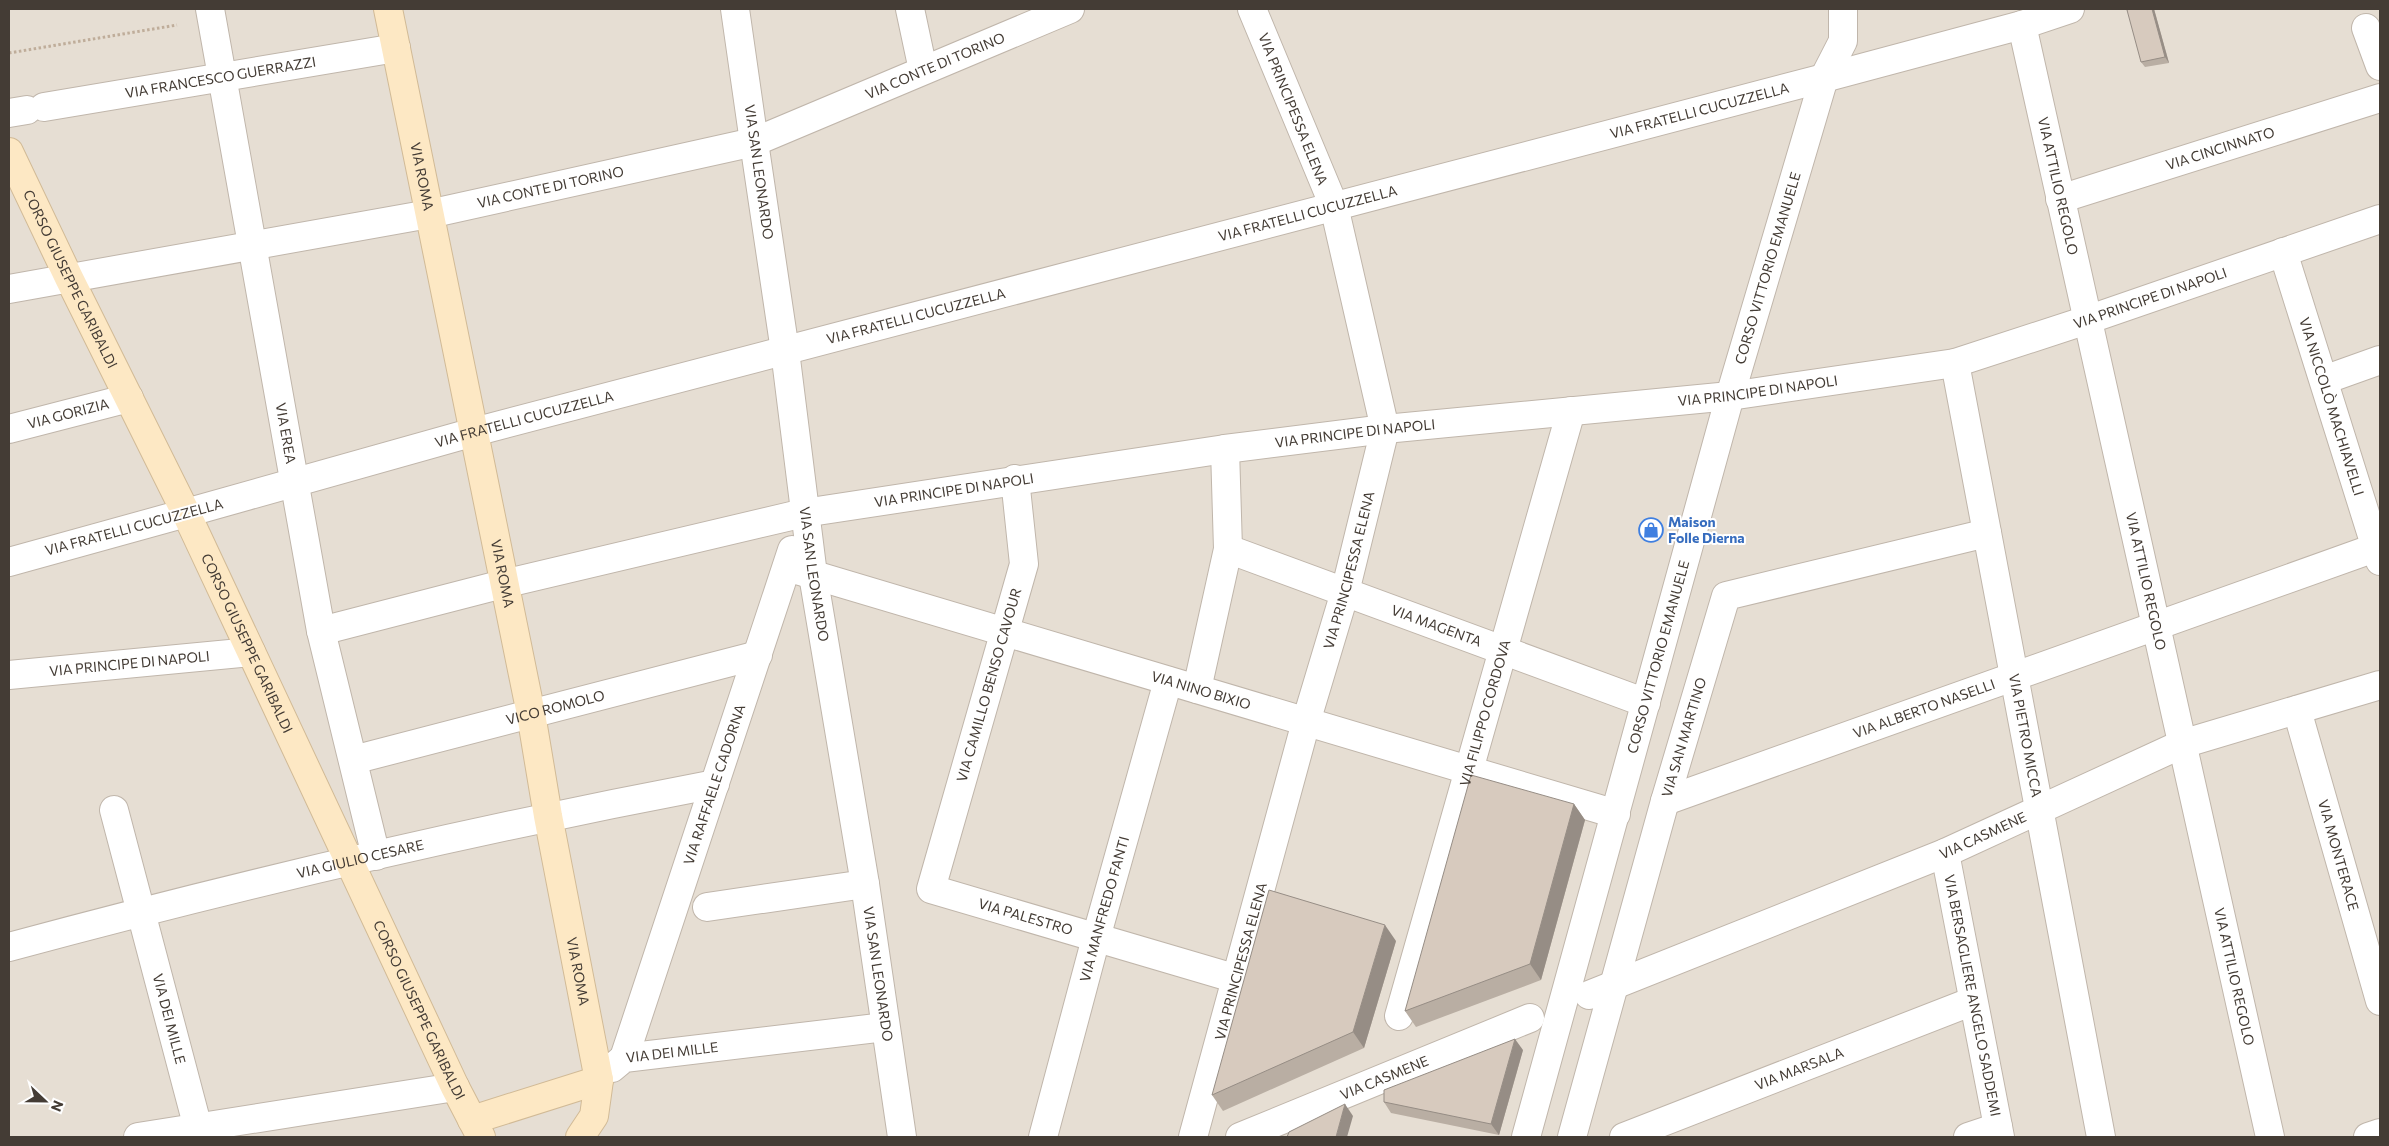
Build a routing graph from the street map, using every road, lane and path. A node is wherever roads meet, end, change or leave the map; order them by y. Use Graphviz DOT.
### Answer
graph roads {
  1 [pos="388,9"];
  2 [pos="735,9"];
  3 [pos="910,9"];
  4 [pos="1252,9"];
  5 [pos="1843,9"];
  6 [pos="2070,9"];
  7 [pos="1054,12"];
  8 [pos="211,14"];
  9 [pos="2022,25"];
  10 [pos="2366,28"];
  11 [pos="396,48"];
  12 [pos="9,53"];
  13 [pos="2380,66"];
  14 [pos="923,70"];
  15 [pos="223,77"];
  16 [pos="1824,78"];
  17 [pos="2380,98"];
  18 [pos="27,110"];
  19 [pos="754,142"];
  20 [pos="9,152"];
  21 [pos="2060,199"];
  22 [pos="1334,206"];
  23 [pos="430,214"];
  24 [pos="2380,219"];
  25 [pos="253,246"];
  26 [pos="2283,252"];
  27 [pos="68,278"];
  28 [pos="9,289"];
  29 [pos="2087,320"];
  30 [pos="784,351"];
  31 [pos="2380,360"];
  32 [pos="1955,363"];
  33 [pos="2324,380"];
  34 [pos="1730,396"];
  35 [pos="129,398"];
  36 [pos="1570,410"];
  37 [pos="9,429"];
  38 [pos="1385,429"];
  39 [pos="474,432"];
  40 [pos="1225,449"];
  41 [pos="1015,479"];
  42 [pos="295,482"];
  43 [pos="186,513"];
  44 [pos="804,513"];
  45 [pos="1987,533"];
  46 [pos="1228,549"];
  47 [pos="2379,552"];
  48 [pos="9,562"];
  49 [pos="787,567"];
  50 [pos="813,575"];
  51 [pos="503,584"];
  52 [pos="1345,592"];
  53 [pos="2155,626"];
  54 [pos="321,632"];
  55 [pos="1005,632"];
  56 [pos="1503,650"];
  57 [pos="251,652"];
  58 [pos="758,655"];
  59 [pos="9,675"];
  60 [pos="2014,677"];
  61 [pos="1168,681"];
  62 [pos="2380,685"];
  63 [pos="1197,689"];
  64 [pos="1646,703"];
  65 [pos="2297,710"];
  66 [pos="531,714"];
  67 [pos="1306,722"];
  68 [pos="2182,744"];
  69 [pos="352,760"];
  70 [pos="1468,770"];
  71 [pos="715,784"];
  72 [pos="1665,801"];
  73 [pos="2039,809"];
  74 [pos="114,810"];
  75 [pos="1616,814"];
  76 [pos="548,816"];
  77 [pos="1945,853"];
  78 [pos="376,856"];
  79 [pos="350,863"];
  80 [pos="865,884"];
  81 [pos="930,889"];
  82 [pos="707,907"];
  83 [pos="141,911"];
  84 [pos="1096,938"];
  85 [pos="9,947"];
  86 [pos="1236,980"];
  87 [pos="1613,984"];
  88 [pos="1589,996"];
  89 [pos="1973,1001"];
  90 [pos="2380,1001"];
  91 [pos="1399,1016"];
  92 [pos="1530,1018"];
  93 [pos="885,1027"];
  94 [pos="624,1058"];
  95 [pos="599,1080"];
  96 [pos="455,1087"];
  97 [pos="198,1128"];
  98 [pos="477,1128"];
  99 [pos="1998,1132"];
  100 [pos="2380,1133"];
  101 [pos="138,1137"];
  102 [pos="580,1137"];
  103 [pos="902,1137"];
  104 [pos="1043,1137"];
  105 [pos="1193,1137"];
  106 [pos="1240,1137"];
  107 [pos="1526,1137"];
  108 [pos="1572,1137"];
  109 [pos="1624,1137"];
  110 [pos="1968,1137"];
  111 [pos="2101,1137"];
  112 [pos="2270,1137"];
  113 [pos="2368,1137"];
  1 -- 11 [label="main road, VIA ROMA"];
  2 -- 19 [label="street, VIA SAN LEONARDO"];
  3 -- 14 [label="street"];
  4 -- 22 [label="street, VIA PRINCIPESSA ELENA"];
  5 -- 16 [label="street, CORSO VITTORIO EMANUELE"];
  6 -- 9 [label="street, VIA FRATELLI CUCUZZELLA"];
  7 -- 14 [label="street, VIA CONTE DI TORINO"];
  8 -- 12 [label="path"];
  8 -- 15 [label="street, VIA EREA"];
  9 -- 16 [label="street, VIA FRATELLI CUCUZZELLA"];
  9 -- 21 [label="street, VIA ATTILIO REGOLO"];
  10 -- 13 [label="street"];
  11 -- 15 [label="street, VIA FRANCESCO GUERRAZZI"];
  11 -- 23 [label="main road, VIA ROMA"];
  14 -- 19 [label="street, VIA CONTE DI TORINO"];
  15 -- 18 [label="street, VIA FRANCESCO GUERRAZZI"];
  15 -- 25 [label="street, VIA EREA"];
  16 -- 22 [label="street, VIA FRATELLI CUCUZZELLA"];
  16 -- 34 [label="street, CORSO VITTORIO EMANUELE"];
  17 -- 21 [label="street, VIA CINCINNATO"];
  19 -- 23 [label="street, VIA CONTE DI TORINO"];
  19 -- 30 [label="street, VIA SAN LEONARDO"];
  20 -- 27 [label="main road, CORSO GIUSEPPE GARIBALDI"];
  21 -- 29 [label="street, VIA ATTILIO REGOLO"];
  22 -- 30 [label="street, VIA FRATELLI CUCUZZELLA"];
  22 -- 38 [label="street, VIA PRINCIPESSA ELENA"];
  23 -- 25 [label="street, VIA CONTE DI TORINO"];
  23 -- 39 [label="main road, VIA ROMA"];
  24 -- 26 [label="street, VIA PRINCIPE DI NAPOLI"];
  25 -- 27 [label="street, VIA CONTE DI TORINO"];
  25 -- 42 [label="street, VIA EREA"];
  26 -- 29 [label="street, VIA PRINCIPE DI NAPOLI"];
  26 -- 33 [label="street, VIA NICCOLÒ MACHIAVELLI"];
  27 -- 28 [label="street, VIA CONTE DI TORINO"];
  27 -- 35 [label="main road, CORSO GIUSEPPE GARIBALDI"];
  29 -- 32 [label="street, VIA PRINCIPE DI NAPOLI"];
  29 -- 53 [label="street, VIA ATTILIO REGOLO"];
  30 -- 39 [label="street, VIA FRATELLI CUCUZZELLA"];
  30 -- 44 [label="street, VIA SAN LEONARDO"];
  31 -- 33 [label="street"];
  32 -- 34 [label="street, VIA PRINCIPE DI NAPOLI"];
  32 -- 45 [label="street, VIA PIETRO MICCA"];
  33 -- 47 [label="street, VIA NICCOLÒ MACHIAVELLI"];
  34 -- 36 [label="street, VIA PRINCIPE DI NAPOLI"];
  34 -- 64 [label="street, CORSO VITTORIO EMANUELE"];
  35 -- 37 [label="street, VIA GORIZIA"];
  35 -- 43 [label="main road, CORSO GIUSEPPE GARIBALDI"];
  36 -- 38 [label="street, VIA PRINCIPE DI NAPOLI"];
  36 -- 56 [label="street, VIA FILIPPO CORDOVA"];
  38 -- 40 [label="street, VIA PRINCIPE DI NAPOLI"];
  38 -- 52 [label="street, VIA PRINCIPESSA ELENA"];
  39 -- 42 [label="street, VIA FRATELLI CUCUZZELLA"];
  39 -- 51 [label="main road, VIA ROMA"];
  40 -- 41 [label="street, VIA PRINCIPE DI NAPOLI"];
  40 -- 46 [label="street"];
  41 -- 44 [label="street, VIA PRINCIPE DI NAPOLI"];
  41 -- 55 [label="street, VIA CAMILLO BENSO CAVOUR"];
  42 -- 43 [label="street, VIA FRATELLI CUCUZZELLA"];
  42 -- 54 [label="street, VIA EREA"];
  43 -- 48 [label="street, VIA FRATELLI CUCUZZELLA"];
  43 -- 57 [label="main road, CORSO GIUSEPPE GARIBALDI"];
  44 -- 49 [label="street, VIA RAFFAELE CADORNA"];
  44 -- 50 [label="street, VIA SAN LEONARDO"];
  44 -- 51 [label="street, VIA PRINCIPE DI NAPOLI"];
  45 -- 60 [label="street, VIA PIETRO MICCA"];
  45 -- 72 [label="street, VIA SAN MARTINO"];
  46 -- 52 [label="street, VIA MAGENTA"];
  46 -- 63 [label="street"];
  47 -- 53 [label="street, VIA ALBERTO NASELLI"];
  49 -- 50 [label="street, VIA NINO BIXIO"];
  49 -- 58 [label="street, VIA RAFFAELE CADORNA"];
  50 -- 55 [label="street, VIA NINO BIXIO"];
  50 -- 80 [label="street, VIA SAN LEONARDO"];
  51 -- 54 [label="street, VIA PRINCIPE DI NAPOLI"];
  51 -- 66 [label="main road, VIA ROMA"];
  52 -- 56 [label="street, VIA MAGENTA"];
  52 -- 67 [label="street, VIA PRINCIPESSA ELENA"];
  53 -- 60 [label="street, VIA ALBERTO NASELLI"];
  53 -- 68 [label="street, VIA ATTILIO REGOLO"];
  54 -- 69 [label="street, VIA EREA"];
  55 -- 61 [label="street, VIA NINO BIXIO"];
  55 -- 81 [label="street, VIA CAMILLO BENSO CAVOUR"];
  56 -- 64 [label="street, VIA MAGENTA"];
  56 -- 70 [label="street, VIA FILIPPO CORDOVA"];
  57 -- 59 [label="street, VIA PRINCIPE DI NAPOLI"];
  57 -- 79 [label="main road, CORSO GIUSEPPE GARIBALDI"];
  58 -- 66 [label="street, VICO ROMOLO"];
  58 -- 71 [label="street, VIA RAFFAELE CADORNA"];
  60 -- 72 [label="street, VIA ALBERTO NASELLI"];
  60 -- 73 [label="street, VIA PIETRO MICCA"];
  61 -- 63 [label="street, VIA NINO BIXIO"];
  61 -- 84 [label="street, VIA MANFREDO FANTI"];
  62 -- 65 [label="street, VIA CASMENE"];
  63 -- 67 [label="street, VIA NINO BIXIO"];
  64 -- 75 [label="street, CORSO VITTORIO EMANUELE"];
  65 -- 68 [label="street, VIA CASMENE"];
  65 -- 90 [label="street, VIA MONTERACE"];
  66 -- 69 [label="street, VICO ROMOLO"];
  66 -- 76 [label="main road, VIA ROMA"];
  67 -- 70 [label="street, VIA NINO BIXIO"];
  67 -- 86 [label="street, VIA PRINCIPESSA ELENA"];
  68 -- 73 [label="street, VIA CASMENE"];
  68 -- 112 [label="street, VIA ATTILIO REGOLO"];
  69 -- 78 [label="street, VIA EREA"];
  70 -- 75 [label="street, VIA NINO BIXIO"];
  70 -- 91 [label="street, VIA FILIPPO CORDOVA"];
  71 -- 76 [label="street, VIA GIULIO CESARE"];
  71 -- 94 [label="street, VIA RAFFAELE CADORNA"];
  72 -- 87 [label="street, VIA SAN MARTINO"];
  73 -- 77 [label="street, VIA CASMENE"];
  73 -- 111 [label="street, VIA PIETRO MICCA"];
  74 -- 83 [label="street, VIA DEI MILLE"];
  75 -- 107 [label="street, CORSO VITTORIO EMANUELE"];
  76 -- 78 [label="street, VIA GIULIO CESARE"];
  76 -- 95 [label="main road, VIA ROMA"];
  77 -- 87 [label="street, VIA CASMENE"];
  77 -- 89 [label="street, VIA BERSAGLIERE ANGELO SADDEMI"];
  78 -- 79 [label="street, VIA GIULIO CESARE"];
  79 -- 83 [label="street, VIA GIULIO CESARE"];
  79 -- 96 [label="main road, CORSO GIUSEPPE GARIBALDI"];
  80 -- 82 [label="street"];
  80 -- 93 [label="street, VIA SAN LEONARDO"];
  81 -- 84 [label="street, VIA PALESTRO"];
  83 -- 85 [label="street, VIA GIULIO CESARE"];
  83 -- 97 [label="street, VIA DEI MILLE"];
  84 -- 86 [label="street, VIA PALESTRO"];
  84 -- 104 [label="street, VIA MANFREDO FANTI"];
  86 -- 105 [label="street, VIA PRINCIPESSA ELENA"];
  87 -- 88 [label="street, VIA CASMENE"];
  87 -- 108 [label="street, VIA SAN MARTINO"];
  89 -- 99 [label="street, VIA BERSAGLIERE ANGELO SADDEMI"];
  89 -- 109 [label="street, VIA MARSALA"];
  92 -- 106 [label="street, VIA CASMENE"];
  93 -- 94 [label="street, VIA DEI MILLE"];
  93 -- 103 [label="street, VIA SAN LEONARDO"];
  94 -- 95 [label="street, VIA DEI MILLE"];
  95 -- 98 [label="main road, VIA DEI MILLE"];
  95 -- 102 [label="main road, VIA ROMA"];
  96 -- 97 [label="street"];
  96 -- 98 [label="main road, CORSO GIUSEPPE GARIBALDI"];
  97 -- 101 [label="street"];
  99 -- 110 [label="street"];
  100 -- 113 [label="street"];
}
